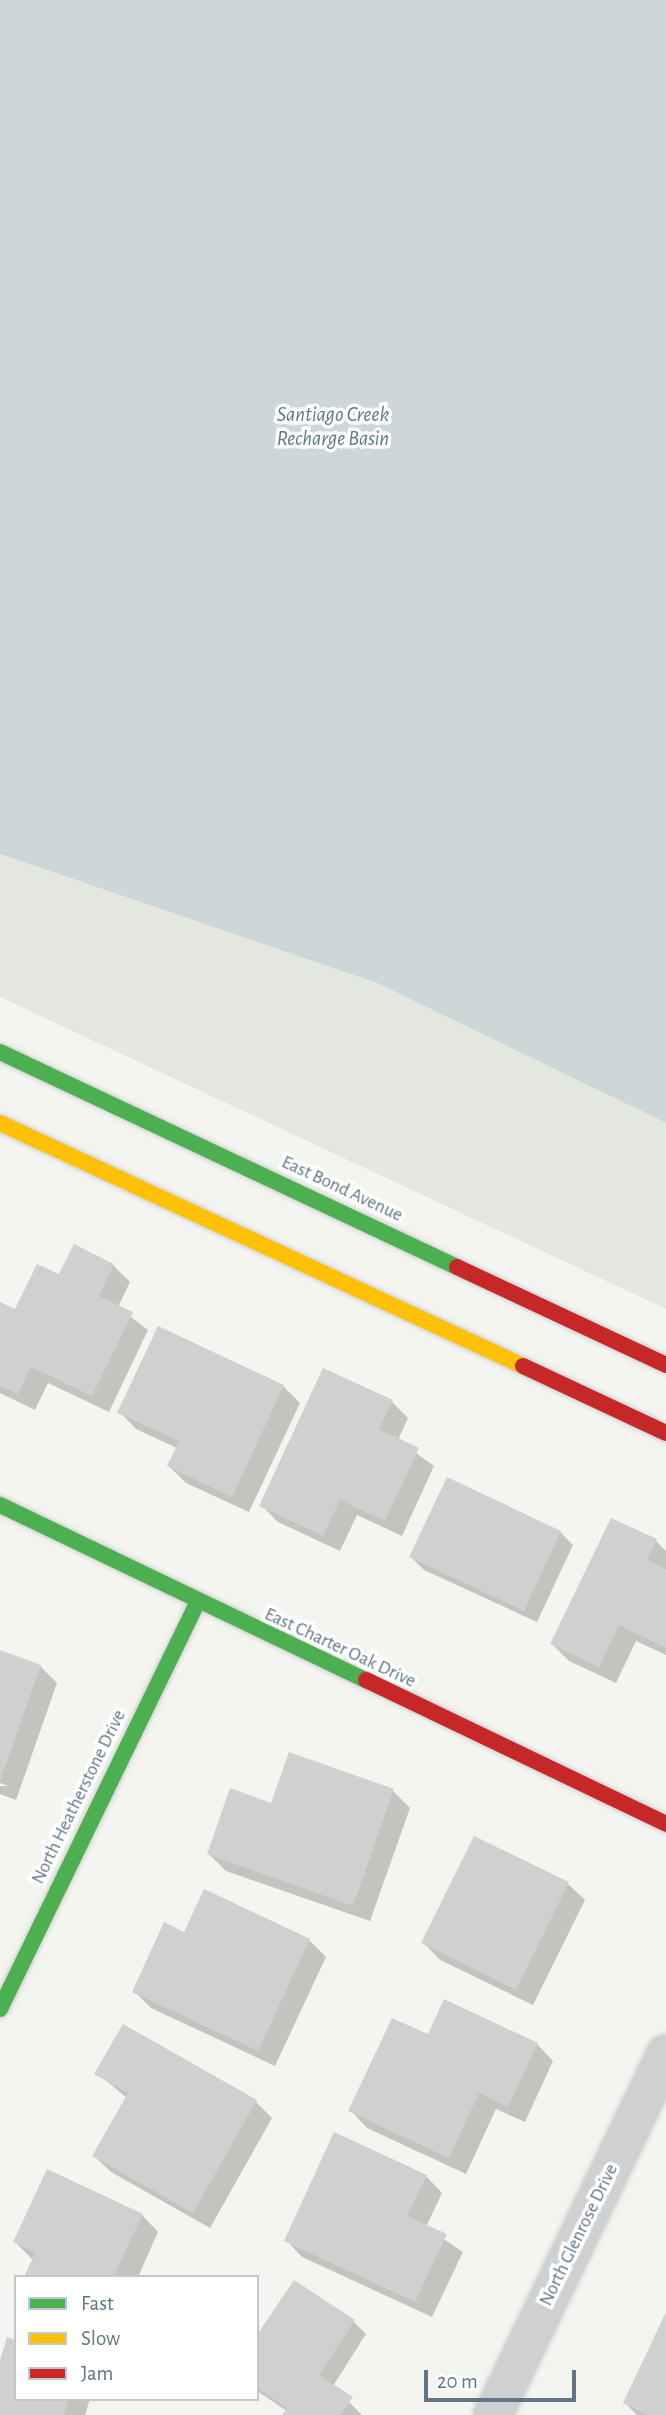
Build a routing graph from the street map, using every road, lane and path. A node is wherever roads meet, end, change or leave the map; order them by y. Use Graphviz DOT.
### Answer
graph roads {
  1 [pos="0,1052"];
  2 [pos="0,1122"];
  3 [pos="666,1365"];
  4 [pos="666,1433"];
  5 [pos="0,1505"];
  6 [pos="197,1604"];
  7 [pos="666,1824"];
  8 [pos="0,2009"];
  9 [pos="666,2054"];
  10 [pos="493,2415"];
  1 -- 3 [label="street, East Bond Avenue"];
  2 -- 4 [label="street"];
  5 -- 6 [label="street, East Charter Oak Drive"];
  6 -- 7 [label="street, East Charter Oak Drive"];
  6 -- 8 [label="street, North Heatherstone Drive"];
  9 -- 10 [label="street, North Glenrose Drive"];
}
